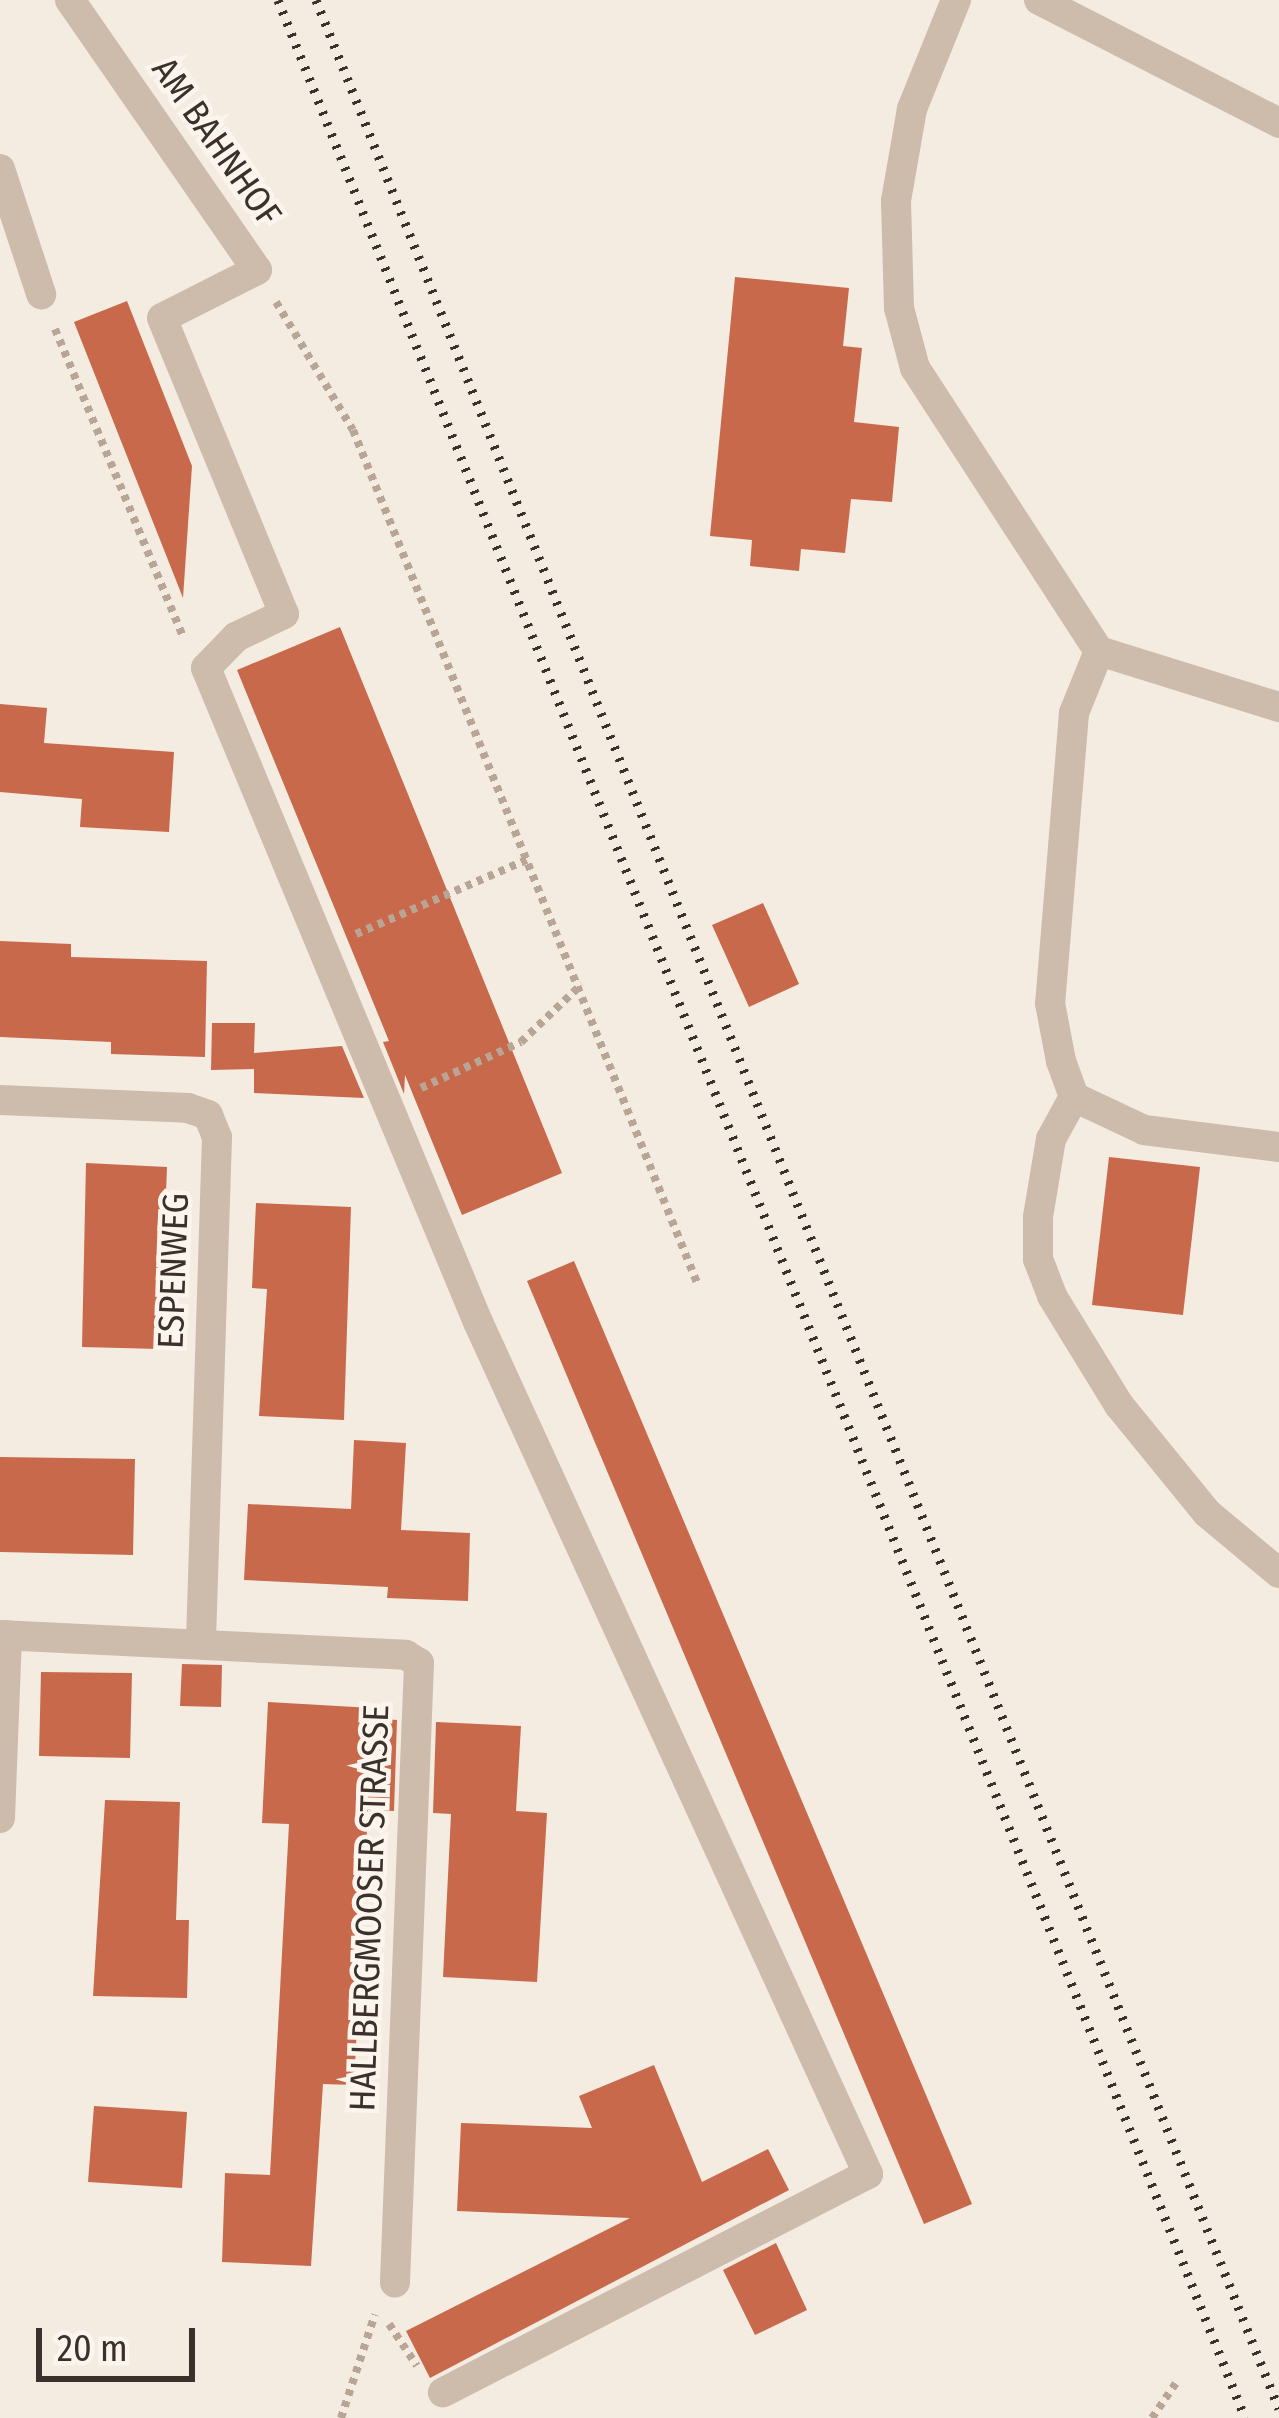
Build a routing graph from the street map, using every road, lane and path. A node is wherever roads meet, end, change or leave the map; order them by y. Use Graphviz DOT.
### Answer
graph roads {
  1 [pos="70,0"];
  2 [pos="956,0"];
  3 [pos="1040,0"];
  4 [pos="1279,122"];
  5 [pos="0,169"];
  6 [pos="257,270"];
  7 [pos="41,294"];
  8 [pos="1099,651"];
  9 [pos="206,668"];
  10 [pos="1279,707"];
  11 [pos="531,858"];
  12 [pos="322,947"];
  13 [pos="582,984"];
  14 [pos="1074,1097"];
  15 [pos="0,1100"];
  16 [pos="387,1103"];
  17 [pos="1279,1147"];
  18 [pos="698,1285"];
  19 [pos="1279,1573"];
  20 [pos="3,1635"];
  21 [pos="201,1641"];
  22 [pos="0,1818"];
  23 [pos="386,2295"];
  24 [pos="1176,2383"];
  25 [pos="443,2392"];
  26 [pos="341,2418"];
  27 [pos="1152,2418"];
  1 -- 6 [label="street, AM BAHNHOF"];
  2 -- 8 [label="street"];
  3 -- 4 [label="street"];
  5 -- 7 [label="street"];
  6 -- 9 [label="street"];
  6 -- 11 [label="path"];
  7 -- 9 [label="path"];
  8 -- 10 [label="street"];
  8 -- 14 [label="street"];
  9 -- 12 [label="street"];
  11 -- 12 [label="path"];
  11 -- 13 [label="path"];
  12 -- 16 [label="street"];
  13 -- 16 [label="path"];
  13 -- 18 [label="path"];
  14 -- 17 [label="street"];
  14 -- 19 [label="street"];
  15 -- 21 [label="street, ESPENWEG"];
  16 -- 25 [label="street"];
  20 -- 21 [label="street, HALLBERGMOOSER STRASSE"];
  20 -- 22 [label="street, HALLBERGMOOSER STRASSE"];
  21 -- 23 [label="street, HALLBERGMOOSER STRASSE"];
  23 -- 25 [label="path"];
  23 -- 26 [label="path"];
  24 -- 27 [label="path"];
}
